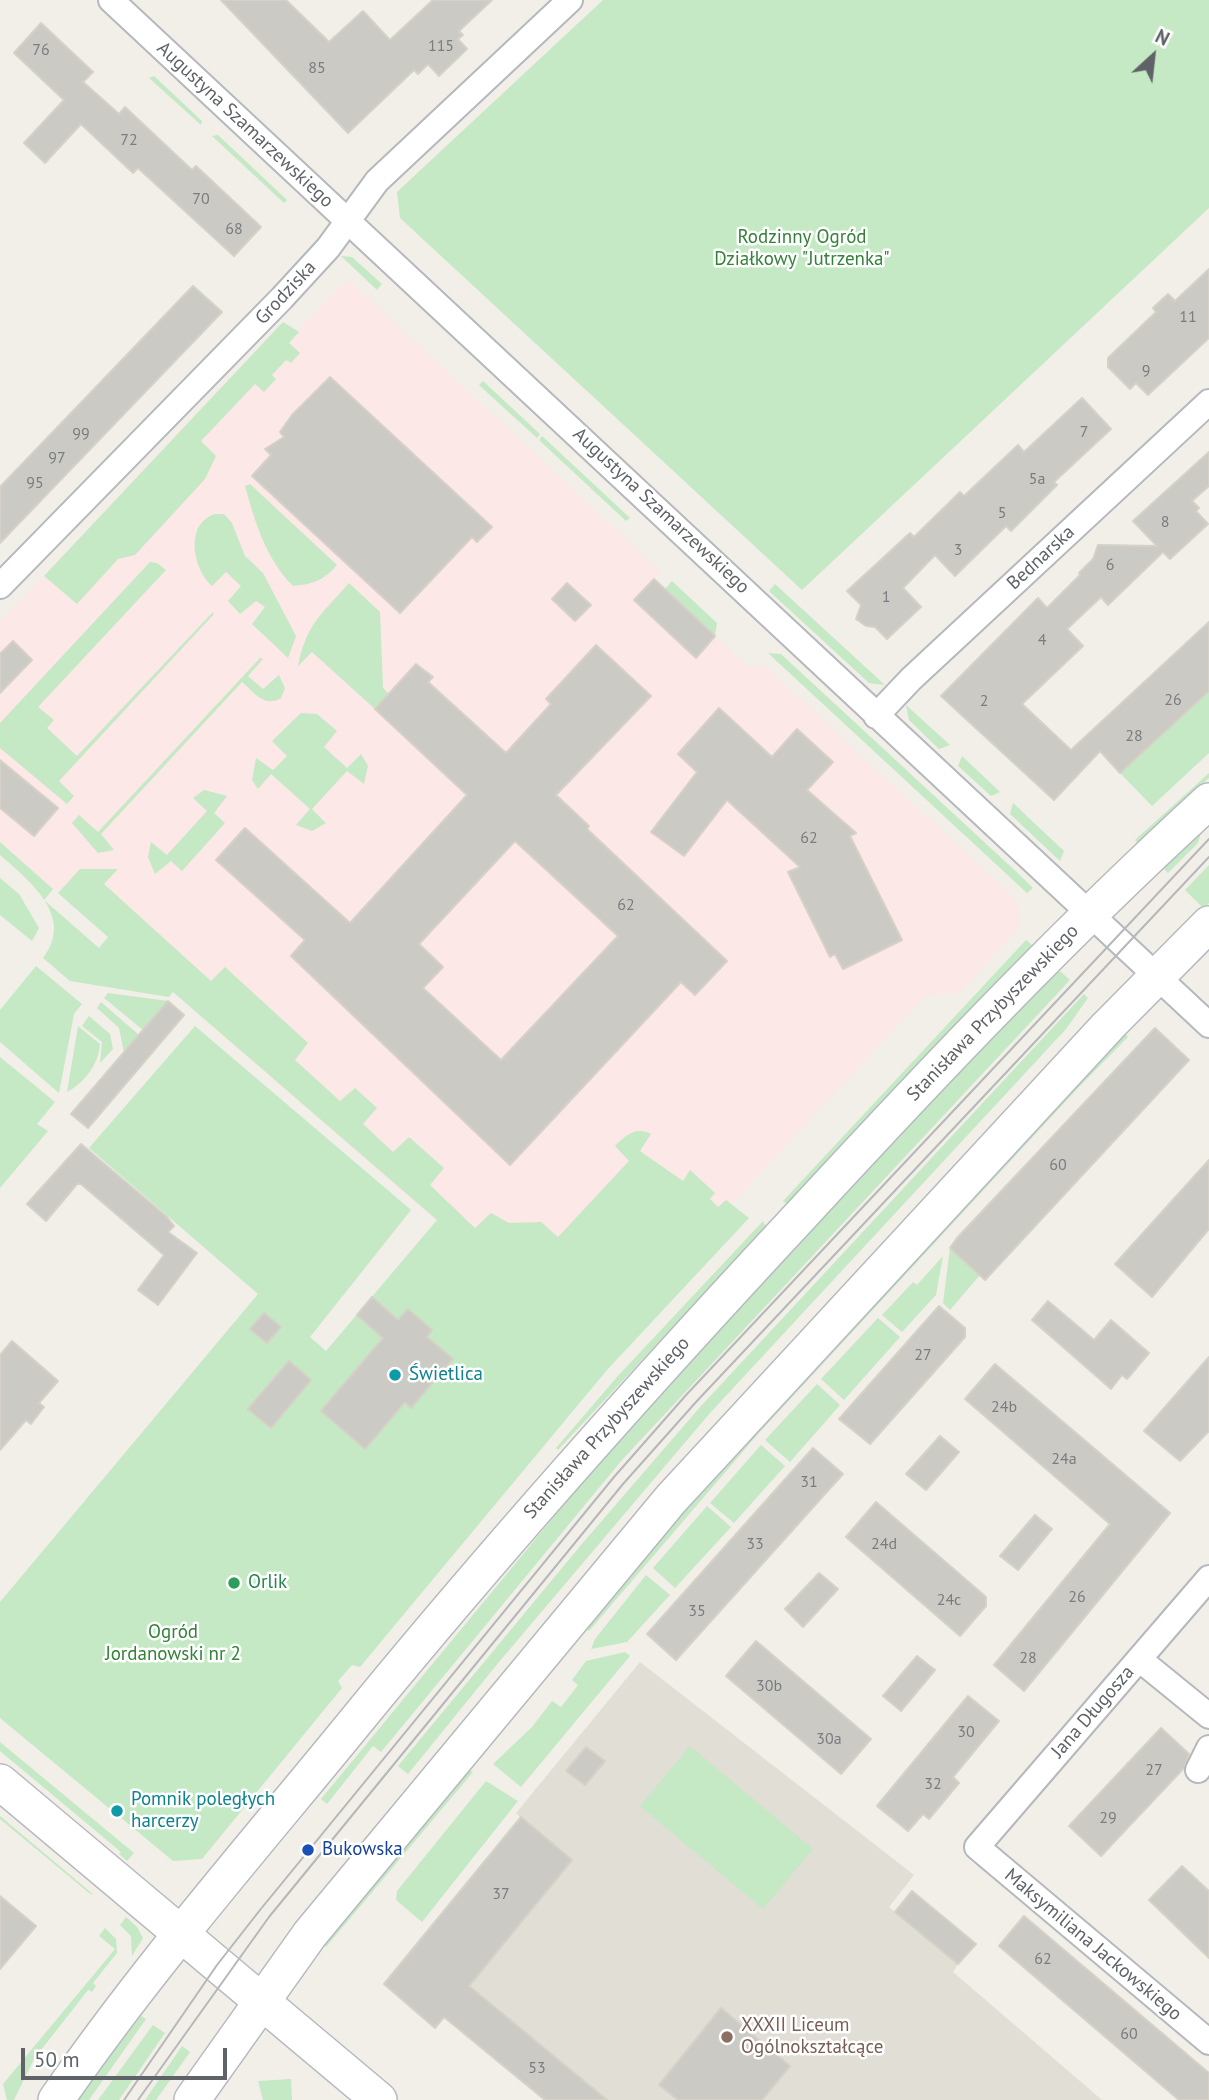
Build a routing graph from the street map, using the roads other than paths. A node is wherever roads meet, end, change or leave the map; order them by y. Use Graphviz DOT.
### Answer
graph roads {
  1 [pos="111,0"];
  2 [pos="570,0"];
  3 [pos="348,221"];
  4 [pos="1209,402"];
  5 [pos="0,586"];
  6 [pos="876,716"];
  7 [pos="1209,801"];
  8 [pos="1090,913"];
  9 [pos="1209,924"];
  10 [pos="1157,976"];
  11 [pos="1209,1025"];
  12 [pos="1209,1578"];
  13 [pos="1139,1659"];
  14 [pos="1209,1716"];
  15 [pos="0,1782"];
  16 [pos="977,1847"];
  17 [pos="182,1936"];
  18 [pos="261,2001"];
  19 [pos="1209,2042"];
  20 [pos="56,2100"];
  21 [pos="192,2100"];
  22 [pos="379,2100"];
  1 -- 3 [label="street, Augustyna Szamarzewskiego"];
  2 -- 3 [label="street, Grodziska"];
  3 -- 5 [label="street, Grodziska"];
  3 -- 6 [label="street, Augustyna Szamarzewskiego"];
  4 -- 6 [label="street, Bednarska"];
  6 -- 8 [label="street, Augustyna Szamarzewskiego"];
  7 -- 8 [label="main road, Stanisława Przybyszewskiego"];
  8 -- 10 [label="street, Augustyna Szamarzewskiego"];
  8 -- 17 [label="main road, Stanisława Przybyszewskiego"];
  9 -- 10 [label="main road"];
  10 -- 11 [label="street, Augustyna Szamarzewskiego"];
  10 -- 18 [label="main road"];
  12 -- 13 [label="street, Jana Długosza"];
  13 -- 14 [label="street"];
  13 -- 16 [label="street, Jana Długosza"];
  15 -- 17 [label="main road"];
  16 -- 19 [label="street, Maksymiliana Jackowskiego"];
  17 -- 18 [label="main road"];
  17 -- 20 [label="main road, Stanisława Przybyszewskiego"];
  18 -- 21 [label="main road"];
  18 -- 22 [label="main road"];
}
